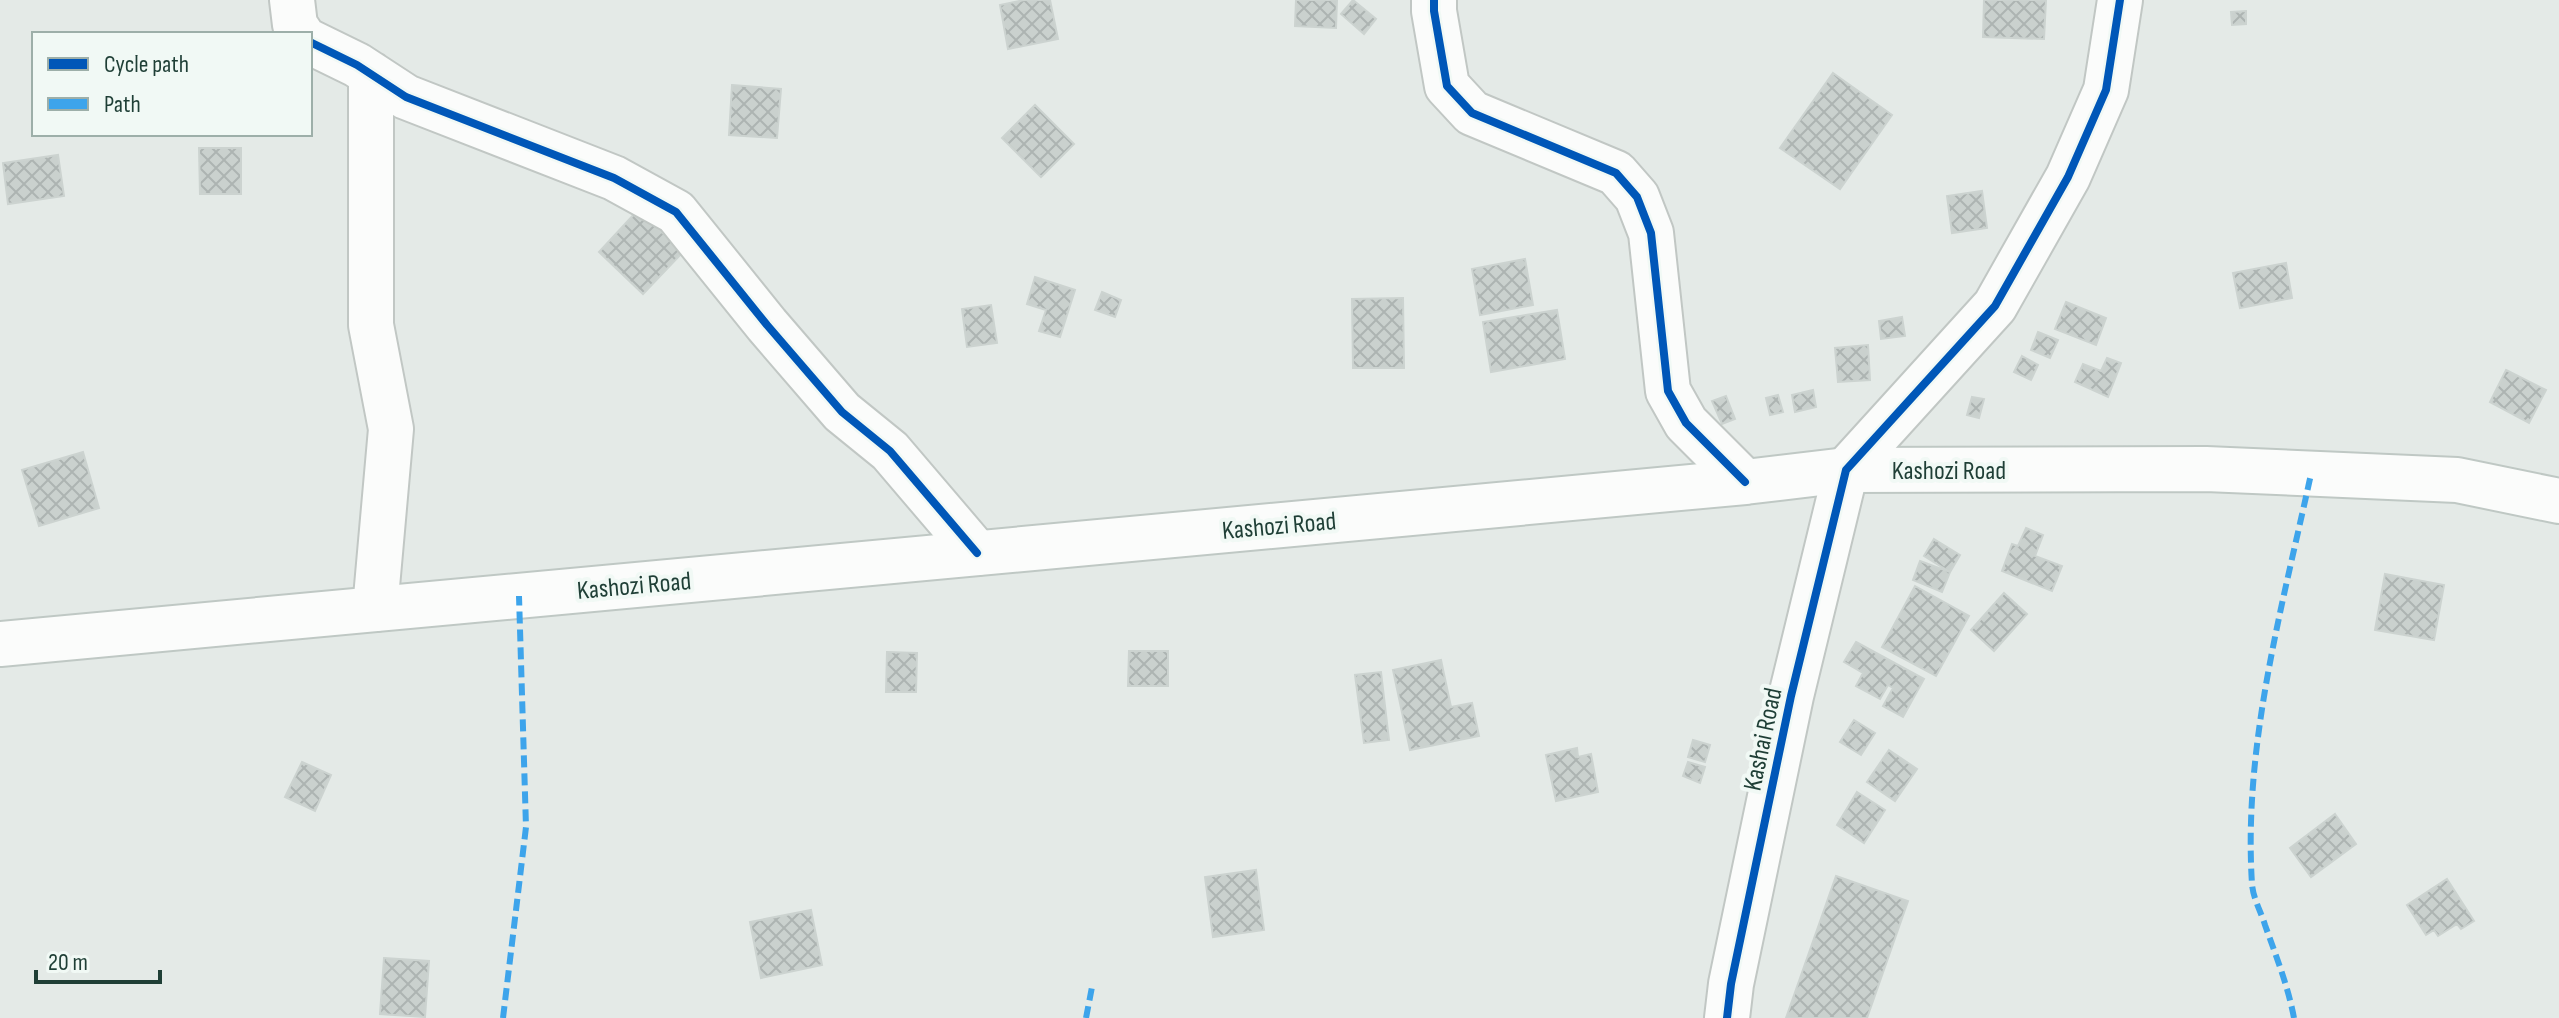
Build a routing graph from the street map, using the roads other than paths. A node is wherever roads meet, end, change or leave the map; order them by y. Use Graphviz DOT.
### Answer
graph roads {
  1 [pos="292,0"];
  2 [pos="1434,0"];
  3 [pos="2120,0"];
  4 [pos="300,32"];
  5 [pos="312,43"];
  6 [pos="371,74"];
  7 [pos="1846,470"];
  8 [pos="1745,482"];
  9 [pos="2559,501"];
  10 [pos="977,553"];
  11 [pos="375,609"];
  12 [pos="0,644"];
  13 [pos="1727,1018"];
  1 -- 4 [label="street"];
  2 -- 8 [label="street"];
  3 -- 7 [label="street"];
  5 -- 6 [label="street"];
  6 -- 10 [label="street"];
  6 -- 11 [label="street"];
  7 -- 8 [label="street, Kashozi Road"];
  7 -- 9 [label="street, Kashozi Road"];
  7 -- 13 [label="street, Kashai Road"];
  8 -- 10 [label="street, Kashozi Road"];
  10 -- 11 [label="street, Kashozi Road"];
  11 -- 12 [label="street, Kashozi Road"];
}
